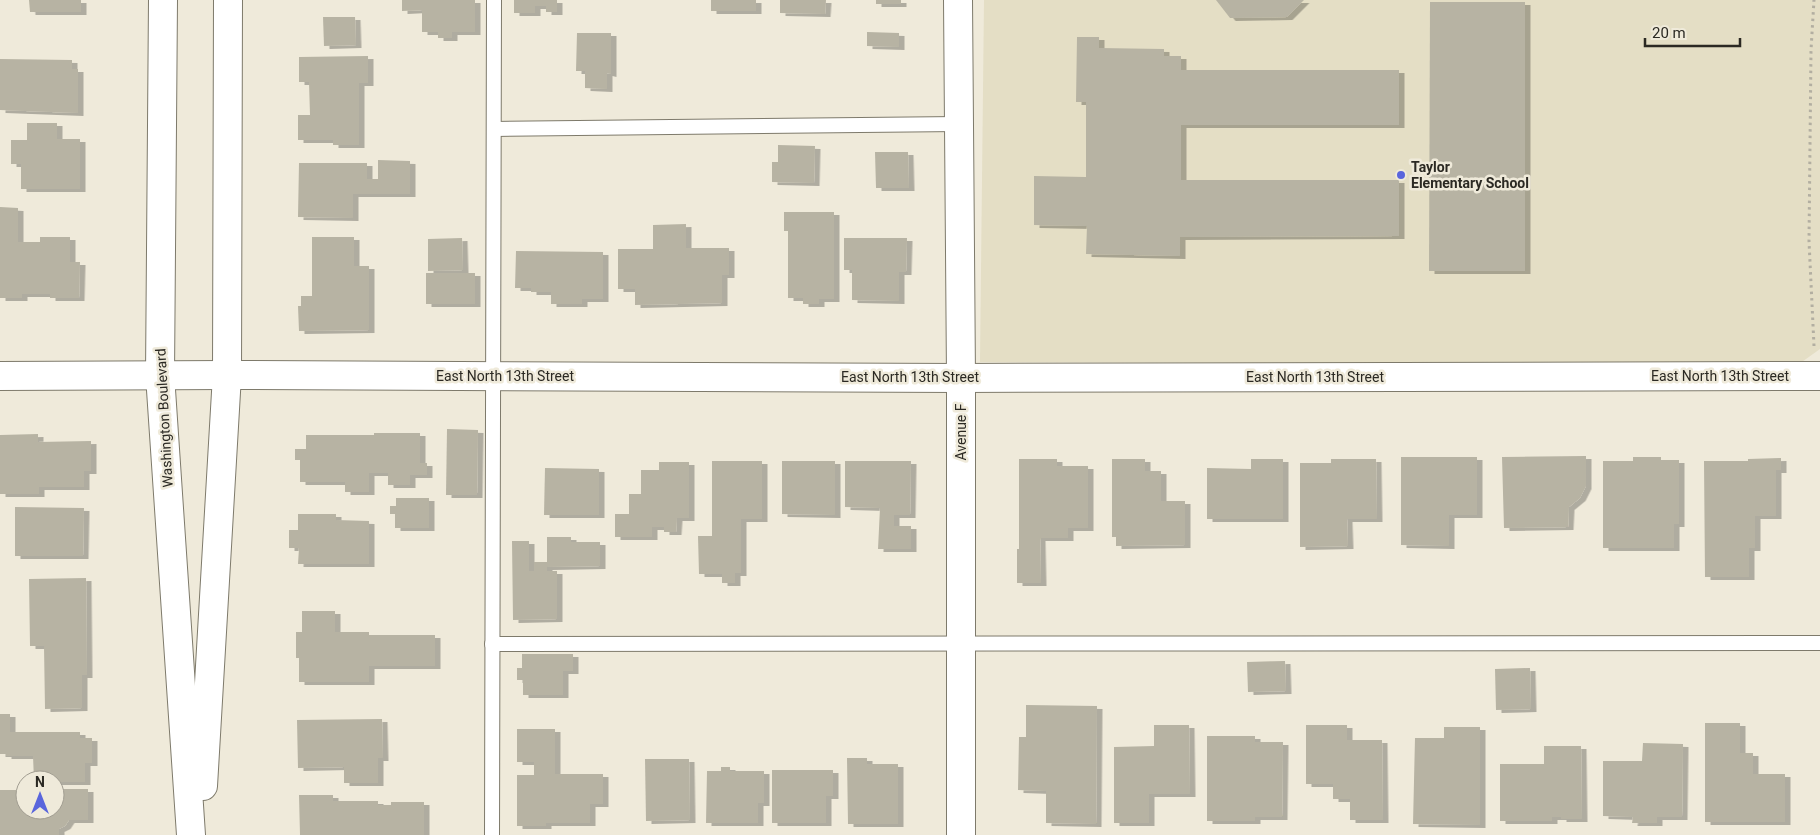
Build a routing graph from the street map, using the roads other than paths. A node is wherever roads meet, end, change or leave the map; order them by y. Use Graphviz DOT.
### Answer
graph roads {
  1 [pos="163,0"];
  2 [pos="228,0"];
  3 [pos="494,0"];
  4 [pos="958,0"];
  5 [pos="959,124"];
  6 [pos="494,128"];
  7 [pos="160,375"];
  8 [pos="227,375"];
  9 [pos="0,376"];
  10 [pos="493,376"];
  11 [pos="1820,376"];
  12 [pos="961,378"];
  13 [pos="1820,643"];
  14 [pos="492,644"];
  15 [pos="961,644"];
  16 [pos="192,835"];
  17 [pos="200,835"];
  18 [pos="492,835"];
  19 [pos="961,835"];
  1 -- 7 [label="street, Washington Boulevard"];
  2 -- 8 [label="street"];
  3 -- 6 [label="lane"];
  4 -- 5 [label="street, Avenue F"];
  5 -- 6 [label="lane"];
  5 -- 12 [label="street, Avenue F"];
  6 -- 10 [label="lane"];
  7 -- 8 [label="street, East North 13th Street"];
  7 -- 9 [label="street, East North 13th Street"];
  7 -- 16 [label="street, Washington Boulevard"];
  8 -- 10 [label="street, East North 13th Street"];
  8 -- 17 [label="street"];
  10 -- 12 [label="street, East North 13th Street"];
  10 -- 14 [label="lane"];
  11 -- 12 [label="street, East North 13th Street"];
  12 -- 15 [label="street, Avenue F"];
  13 -- 15 [label="lane"];
  14 -- 15 [label="lane"];
  14 -- 18 [label="lane"];
  15 -- 19 [label="street, Avenue F"];
}
